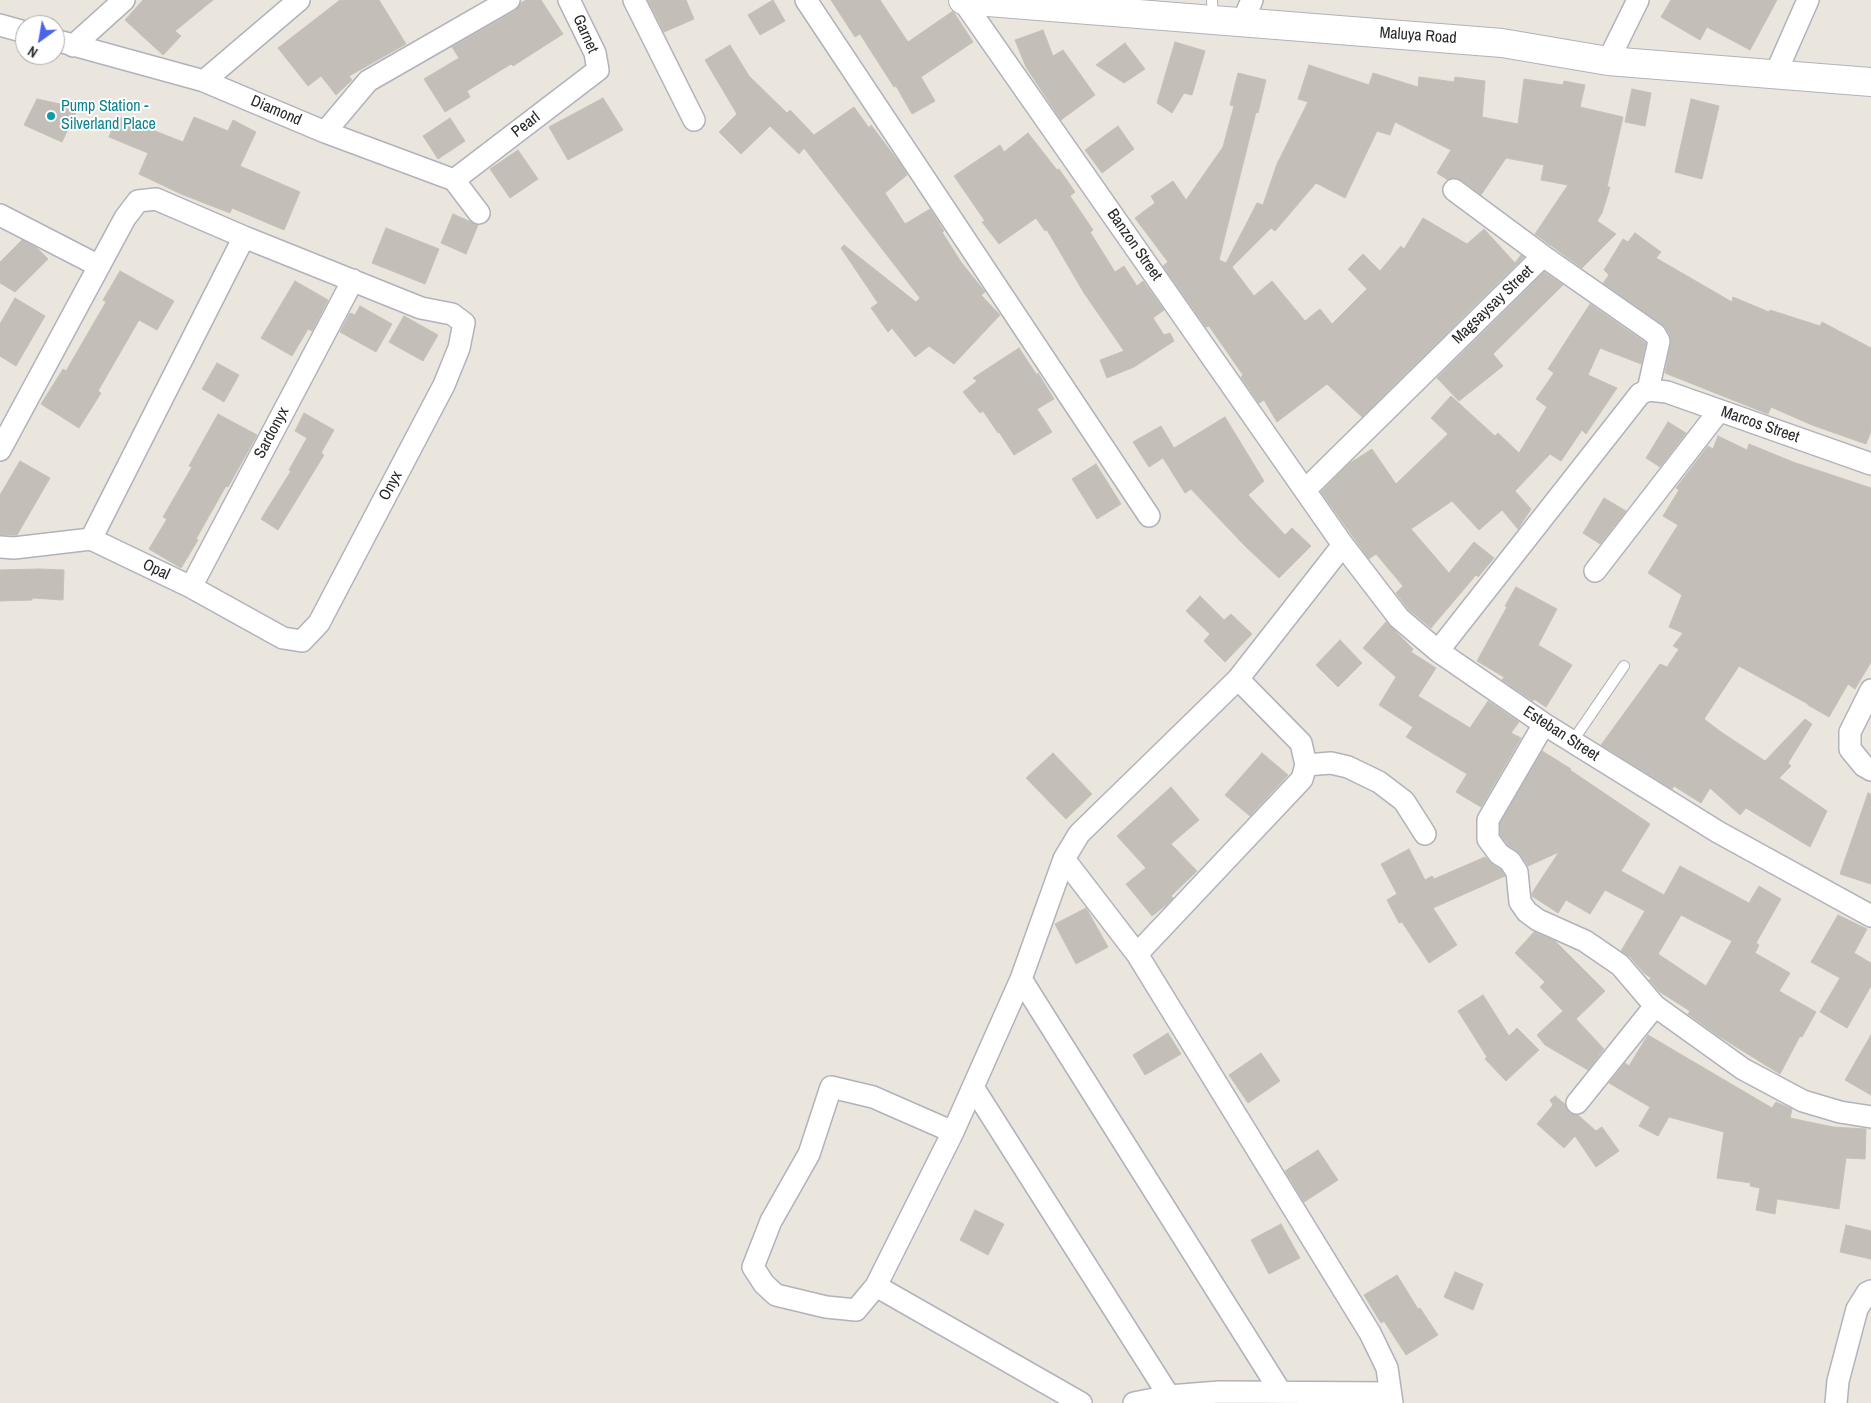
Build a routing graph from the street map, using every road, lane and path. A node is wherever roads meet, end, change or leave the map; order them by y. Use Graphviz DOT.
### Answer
graph roads {
  1 [pos="124,0"];
  2 [pos="299,0"];
  3 [pos="509,0"];
  4 [pos="569,0"];
  5 [pos="634,0"];
  6 [pos="806,0"];
  7 [pos="963,0"];
  8 [pos="1638,0"];
  9 [pos="1808,0"];
  10 [pos="1019,3"];
  11 [pos="1212,10"];
  12 [pos="1247,11"];
  13 [pos="0,25"];
  14 [pos="15,29"];
  15 [pos="65,42"];
  16 [pos="65,43"];
  17 [pos="1608,61"];
  18 [pos="598,70"];
  19 [pos="1776,75"];
  20 [pos="204,81"];
  21 [pos="1871,82"];
  22 [pos="694,120"];
  23 [pos="325,132"];
  24 [pos="454,180"];
  25 [pos="1454,190"];
  26 [pos="479,213"];
  27 [pos="0,215"];
  28 [pos="244,237"];
  29 [pos="1544,256"];
  30 [pos="99,266"];
  31 [pos="353,280"];
  32 [pos="1648,390"];
  33 [pos="1719,411"];
  34 [pos="0,450"];
  35 [pos="1871,464"];
  36 [pos="1304,490"];
  37 [pos="1148,516"];
  38 [pos="91,539"];
  39 [pos="1343,545"];
  40 [pos="0,547"];
  41 [pos="1595,571"];
  42 [pos="191,587"];
  43 [pos="302,641"];
  44 [pos="1438,651"];
  45 [pos="1624,666"];
  46 [pos="1238,679"];
  47 [pos="1871,690"];
  48 [pos="1544,724"];
  49 [pos="1572,742"];
  50 [pos="1306,765"];
  51 [pos="1871,770"];
  52 [pos="1426,834"];
  53 [pos="1064,858"];
  54 [pos="1871,916"];
  55 [pos="1137,954"];
  56 [pos="1021,979"];
  57 [pos="1656,1006"];
  58 [pos="973,1087"];
  59 [pos="1576,1103"];
  60 [pos="1871,1117"];
  61 [pos="953,1132"];
  62 [pos="876,1286"];
  63 [pos="1871,1291"];
  64 [pos="1280,1391"];
  65 [pos="1169,1396"];
  66 [pos="1391,1398"];
  67 [pos="1080,1403"];
  68 [pos="1134,1403"];
  69 [pos="1836,1403"];
  1 -- 15 [label="street"];
  2 -- 20 [label="street"];
  3 -- 23 [label="street"];
  4 -- 18 [label="street, Garnet"];
  5 -- 22 [label="street"];
  6 -- 37 [label="street"];
  7 -- 10 [label="street, Maluya Road"];
  7 -- 36 [label="street, Banzon Street"];
  8 -- 17 [label="street"];
  9 -- 19 [label="street"];
  10 -- 11 [label="street, Maluya Road"];
  11 -- 12 [label="street, Maluya Road"];
  12 -- 17 [label="street, Maluya Road"];
  13 -- 14 [label="street"];
  16 -- 20 [label="street, Diamond"];
  17 -- 19 [label="street, Maluya Road"];
  18 -- 24 [label="street, Pearl"];
  19 -- 21 [label="street, Maluya Road"];
  20 -- 23 [label="street, Diamond"];
  23 -- 24 [label="street, Diamond"];
  24 -- 26 [label="street"];
  25 -- 29 [label="street"];
  27 -- 30 [label="street"];
  28 -- 30 [label="street"];
  28 -- 31 [label="street"];
  28 -- 38 [label="street"];
  29 -- 32 [label="street, Magsaysay Street"];
  29 -- 36 [label="street, Magsaysay Street"];
  30 -- 34 [label="street"];
  31 -- 42 [label="street, Sardonyx"];
  31 -- 43 [label="street, Onyx"];
  32 -- 33 [label="street, Marcos Street"];
  32 -- 44 [label="street"];
  33 -- 35 [label="street, Marcos Street"];
  33 -- 41 [label="street"];
  36 -- 39 [label="street, Esteban Street"];
  38 -- 40 [label="street"];
  38 -- 42 [label="street, Opal"];
  39 -- 44 [label="street, Esteban Street"];
  39 -- 46 [label="street"];
  42 -- 43 [label="street, Opal"];
  44 -- 48 [label="street, Esteban Street"];
  45 -- 49 [label="lane"];
  46 -- 50 [label="street"];
  46 -- 53 [label="street"];
  47 -- 51 [label="street"];
  48 -- 49 [label="street, Esteban Street"];
  48 -- 57 [label="street"];
  49 -- 54 [label="street, Esteban Street"];
  50 -- 52 [label="street"];
  50 -- 55 [label="street"];
  53 -- 55 [label="street"];
  53 -- 56 [label="street"];
  55 -- 66 [label="street"];
  56 -- 58 [label="street"];
  56 -- 64 [label="street"];
  57 -- 59 [label="street"];
  57 -- 60 [label="street"];
  58 -- 61 [label="street"];
  58 -- 65 [label="street"];
  61 -- 62 [label="street"];
  61 -- 62 [label="street"];
  62 -- 67 [label="street"];
  63 -- 69 [label="street"];
  64 -- 65 [label="street"];
  64 -- 66 [label="street"];
  65 -- 68 [label="street"];
}
